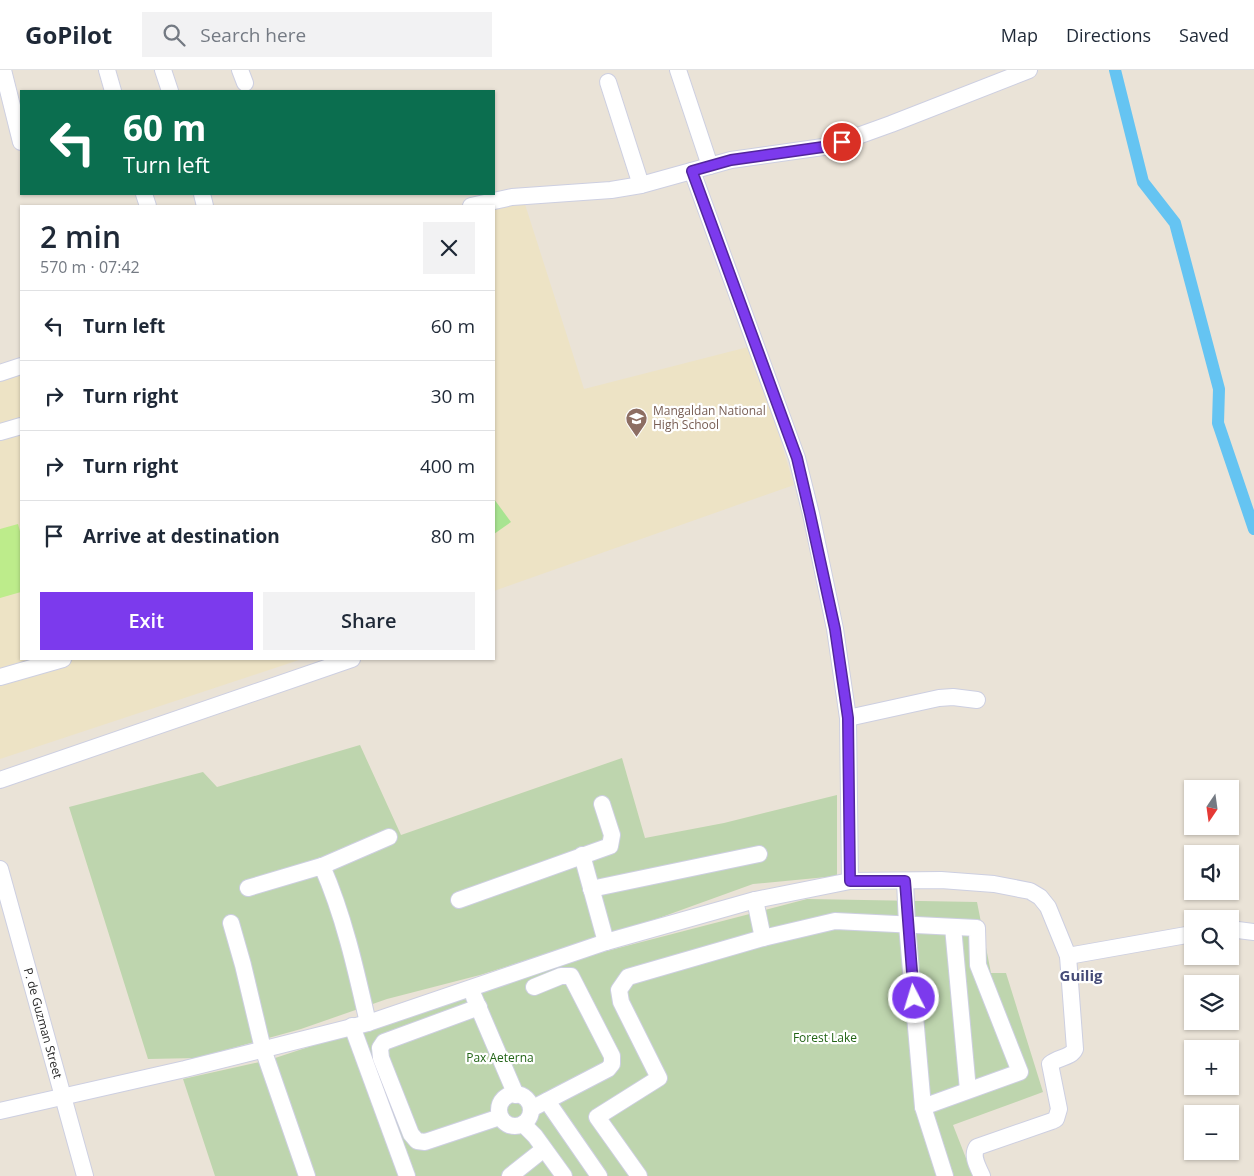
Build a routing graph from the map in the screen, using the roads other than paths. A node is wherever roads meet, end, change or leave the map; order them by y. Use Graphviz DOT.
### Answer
graph roads {
  1 [pos="3,70"];
  2 [pos="107,70"];
  3 [pos="163,70"];
  4 [pos="678,70"];
  5 [pos="1029,70"];
  6 [pos="608,82"];
  7 [pos="114,90"];
  8 [pos="170,90"];
  9 [pos="7,120"];
  10 [pos="20,140"];
  11 [pos="710,166"];
  12 [pos="692,171"];
  13 [pos="641,185"];
  14 [pos="476,205"];
  15 [pos="20,366"];
  16 [pos="0,373"];
  17 [pos="20,426"];
  18 [pos="0,432"];
  19 [pos="60,660"];
  20 [pos="349,660"];
  21 [pos="0,677"];
  22 [pos="977,700"];
  23 [pos="848,718"];
  24 [pos="0,780"];
  25 [pos="602,804"];
  26 [pos="389,837"];
  27 [pos="759,854"];
  28 [pos="582,855"];
  29 [pos="322,866"];
  30 [pos="0,869"];
  31 [pos="850,881"];
  32 [pos="905,881"];
  33 [pos="248,888"];
  34 [pos="591,889"];
  35 [pos="459,900"];
  36 [pos="754,900"];
  37 [pos="231,924"];
  38 [pos="907,925"];
  39 [pos="953,926"];
  40 [pos="1239,930"];
  41 [pos="1254,932"];
  42 [pos="1184,935"];
  43 [pos="763,938"];
  44 [pos="606,942"];
  45 [pos="1068,956"];
  46 [pos="534,987"];
  47 [pos="471,988"];
  48 [pos="478,1007"];
  49 [pos="360,1024"];
  50 [pos="263,1049"];
  51 [pos="968,1090"];
  52 [pos="516,1094"];
  53 [pos="64,1096"];
  54 [pos="547,1101"];
  55 [pos="923,1107"];
  56 [pos="0,1111"];
  57 [pos="500,1117"];
  58 [pos="527,1117"];
  59 [pos="544,1149"];
  60 [pos="84,1176"];
  61 [pos="307,1176"];
  62 [pos="407,1176"];
  63 [pos="510,1176"];
  64 [pos="564,1176"];
  65 [pos="599,1176"];
  66 [pos="639,1176"];
  67 [pos="945,1176"];
  68 [pos="982,1176"];
  1 -- 9 [label="street"];
  2 -- 7 [label="street"];
  3 -- 8 [label="street"];
  4 -- 11 [label="street"];
  5 -- 11 [label="street"];
  6 -- 13 [label="street"];
  9 -- 10 [label="street"];
  11 -- 12 [label="street"];
  12 -- 13 [label="street"];
  12 -- 23 [label="street"];
  13 -- 14 [label="street"];
  15 -- 16 [label="street"];
  17 -- 18 [label="street"];
  19 -- 21 [label="street"];
  20 -- 24 [label="street"];
  22 -- 23 [label="street"];
  23 -- 31 [label="street"];
  25 -- 28 [label="street"];
  26 -- 29 [label="street"];
  27 -- 34 [label="street"];
  28 -- 34 [label="street"];
  28 -- 35 [label="street"];
  29 -- 33 [label="street"];
  29 -- 49 [label="street"];
  30 -- 53 [label="street, P. de Guzman Street"];
  31 -- 32 [label="street"];
  31 -- 36 [label="street"];
  32 -- 38 [label="street"];
  32 -- 45 [label="street"];
  34 -- 44 [label="street"];
  36 -- 43 [label="street"];
  36 -- 44 [label="street"];
  37 -- 50 [label="street"];
  38 -- 39 [label="street"];
  38 -- 43 [label="street"];
  38 -- 55 [label="street"];
  39 -- 51 [label="street"];
  39 -- 51 [label="street"];
  40 -- 41 [label="street"];
  42 -- 45 [label="street"];
  43 -- 66 [label="street"];
  44 -- 47 [label="street"];
  45 -- 68 [label="street"];
  46 -- 54 [label="street"];
  47 -- 48 [label="street"];
  47 -- 49 [label="street"];
  48 -- 52 [label="street"];
  48 -- 57 [label="street"];
  49 -- 50 [label="street"];
  49 -- 62 [label="street"];
  50 -- 53 [label="street"];
  50 -- 61 [label="street"];
  51 -- 55 [label="street"];
  52 -- 57 [label="street"];
  52 -- 58 [label="street"];
  53 -- 56 [label="street"];
  53 -- 60 [label="street, P. de Guzman Street"];
  54 -- 58 [label="street"];
  54 -- 65 [label="street"];
  55 -- 67 [label="street"];
  57 -- 58 [label="street"];
  58 -- 59 [label="street"];
  59 -- 63 [label="street"];
  59 -- 64 [label="street"];
}
